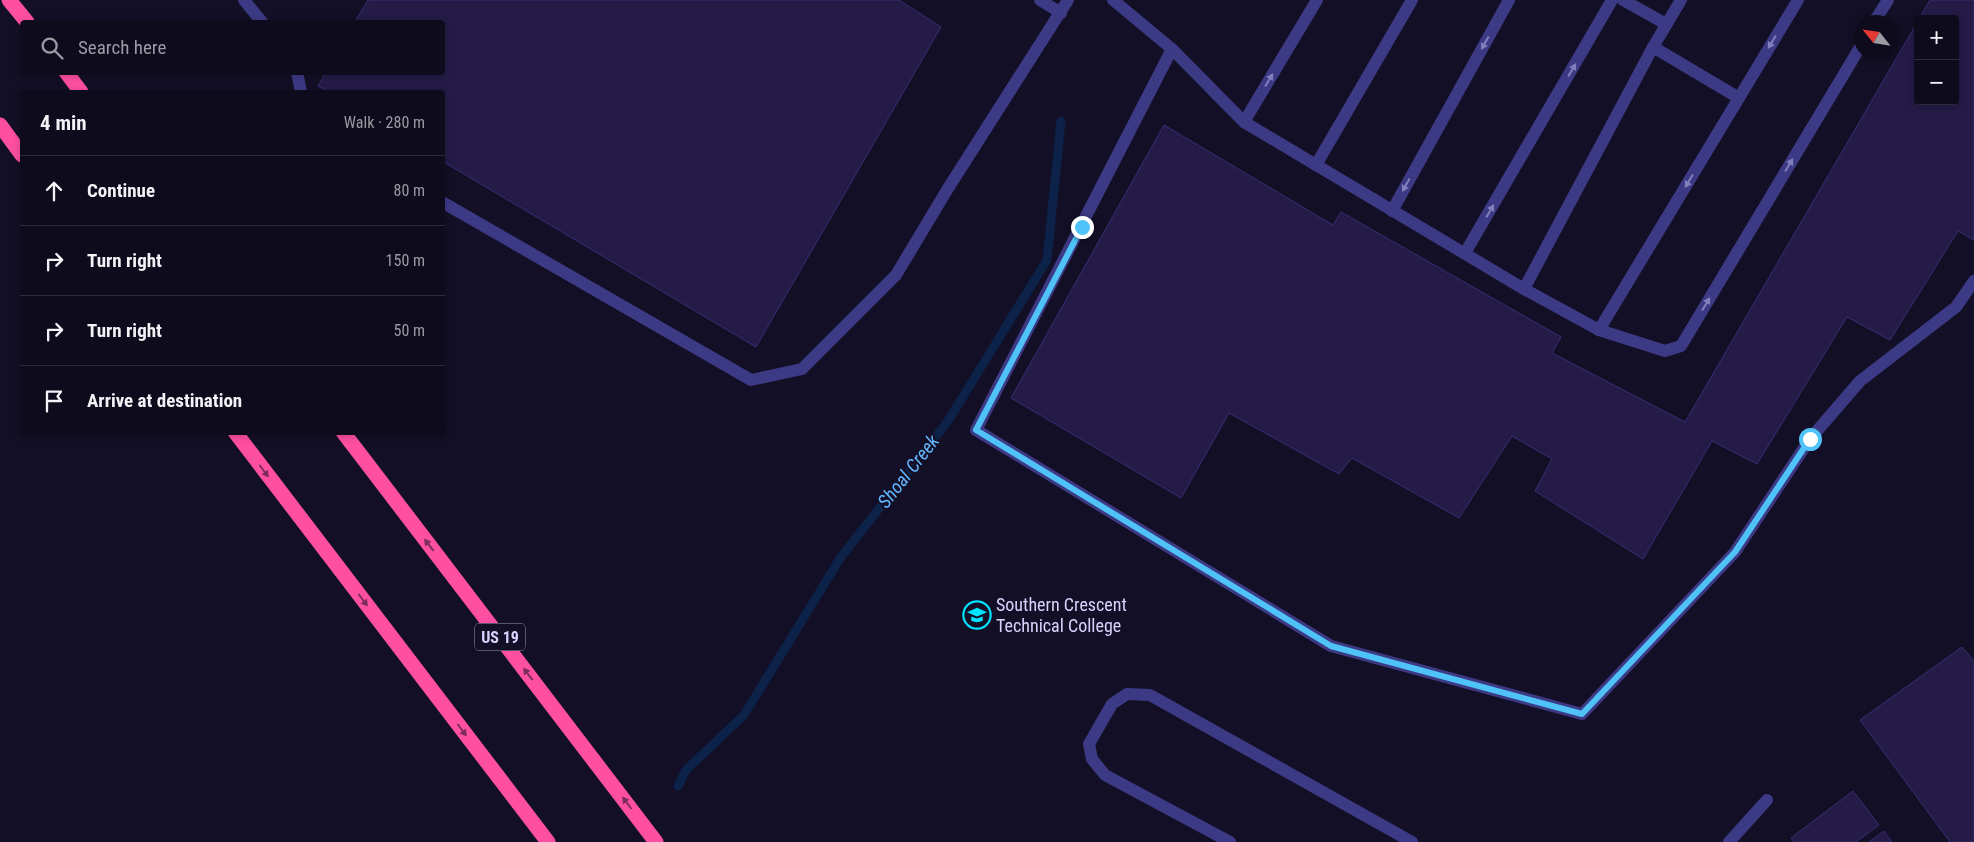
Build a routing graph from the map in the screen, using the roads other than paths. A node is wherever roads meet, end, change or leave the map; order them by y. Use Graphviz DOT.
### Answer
graph roads {
  1 [pos="9,0"];
  2 [pos="244,0"];
  3 [pos="1040,0"];
  4 [pos="1068,0"];
  5 [pos="1113,0"];
  6 [pos="1317,0"];
  7 [pos="1412,0"];
  8 [pos="1509,0"];
  9 [pos="1612,0"];
  10 [pos="1623,0"];
  11 [pos="1681,0"];
  12 [pos="1798,0"];
  13 [pos="1888,0"];
  14 [pos="1061,13"];
  15 [pos="1878,15"];
  16 [pos="25,20"];
  17 [pos="260,20"];
  18 [pos="1666,24"];
  19 [pos="1653,47"];
  20 [pos="1172,49"];
  21 [pos="1854,57"];
  22 [pos="68,75"];
  23 [pos="297,75"];
  24 [pos="80,90"];
  25 [pos="300,90"];
  26 [pos="1739,98"];
  27 [pos="1244,122"];
  28 [pos="0,125"];
  29 [pos="20,152"];
  30 [pos="1316,165"];
  31 [pos="445,204"];
  32 [pos="1392,211"];
  33 [pos="1465,253"];
  34 [pos="1974,281"];
  35 [pos="1524,289"];
  36 [pos="1599,330"];
  37 [pos="237,435"];
  38 [pos="345,435"];
  39 [pos="1767,800"];
  40 [pos="548,842"];
  41 [pos="656,842"];
  42 [pos="1230,842"];
  43 [pos="1412,842"];
  44 [pos="1730,842"];
  1 -- 16 [label="highway"];
  2 -- 17 [label="lane"];
  3 -- 14 [label="lane"];
  4 -- 14 [label="lane"];
  5 -- 20 [label="lane"];
  27 -- 6 [label="lane, one-way"];
  7 -- 30 [label="lane"];
  8 -- 32 [label="lane, one-way"];
  33 -- 9 [label="lane, one-way"];
  10 -- 18 [label="lane"];
  11 -- 18 [label="lane"];
  12 -- 26 [label="lane, one-way"];
  13 -- 15 [label="lane"];
  14 -- 31 [label="lane"];
  18 -- 19 [label="lane"];
  19 -- 26 [label="lane"];
  19 -- 35 [label="lane"];
  20 -- 27 [label="lane"];
  20 -- 34 [label="lane"];
  36 -- 21 [label="lane, one-way"];
  22 -- 24 [label="highway"];
  23 -- 25 [label="lane"];
  26 -- 36 [label="lane, one-way"];
  27 -- 30 [label="lane"];
  28 -- 29 [label="highway"];
  30 -- 32 [label="lane"];
  32 -- 33 [label="lane"];
  33 -- 35 [label="lane"];
  35 -- 36 [label="lane"];
  37 -- 40 [label="highway, one-way"];
  41 -- 38 [label="highway, US 19, one-way"];
  39 -- 44 [label="lane"];
  42 -- 43 [label="lane"];
}
